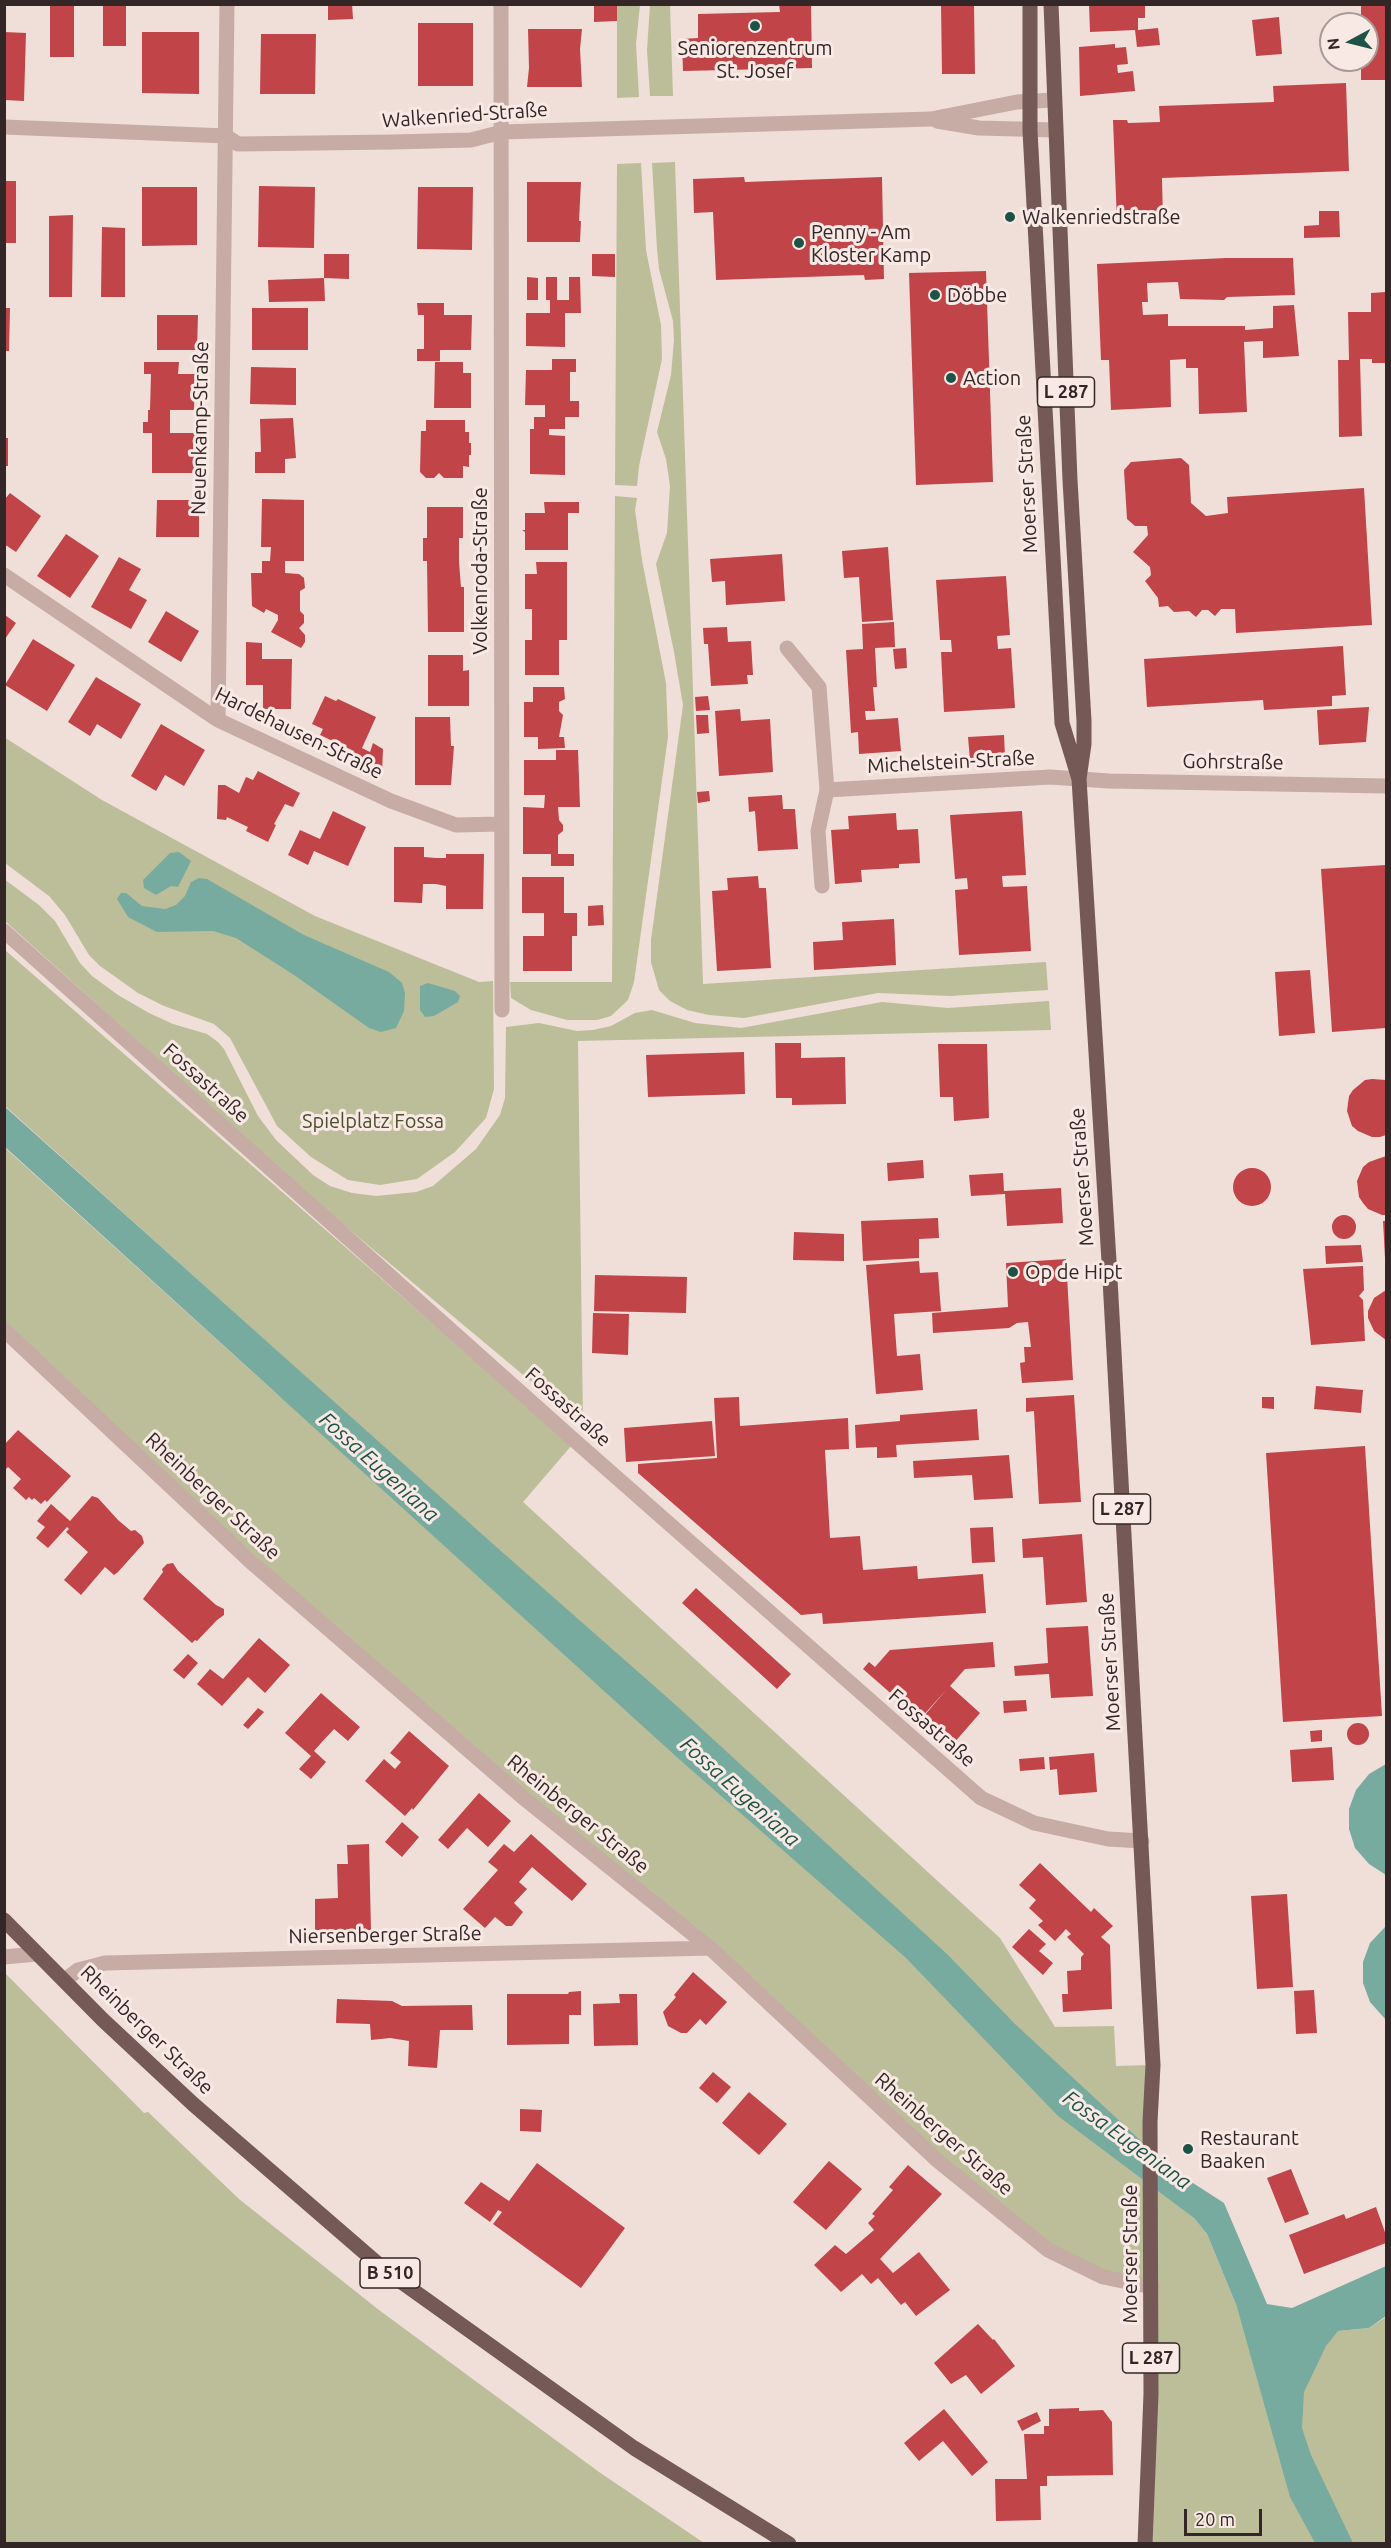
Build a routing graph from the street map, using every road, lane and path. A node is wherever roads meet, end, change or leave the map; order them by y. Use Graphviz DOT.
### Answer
graph roads {
  1 [pos="227,4"];
  2 [pos="501,4"];
  3 [pos="1030,4"];
  4 [pos="1051,4"];
  5 [pos="1030,100"];
  6 [pos="1053,100"];
  7 [pos="931,119"];
  8 [pos="4,127"];
  9 [pos="1055,130"];
  10 [pos="1030,131"];
  11 [pos="502,132"];
  12 [pos="226,136"];
  13 [pos="4,575"];
  14 [pos="787,648"];
  15 [pos="218,720"];
  16 [pos="1078,779"];
  17 [pos="1386,786"];
  18 [pos="827,790"];
  19 [pos="501,824"];
  20 [pos="822,886"];
  21 [pos="4,931"];
  22 [pos="502,1010"];
  23 [pos="4,1330"];
  24 [pos="1142,1841"];
  25 [pos="4,1920"];
  26 [pos="710,1948"];
  27 [pos="37,1954"];
  28 [pos="4,1957"];
  29 [pos="65,1980"];
  30 [pos="1152,2287"];
  31 [pos="789,2544"];
  32 [pos="1145,2544"];
  1 -- 12 [label="street, Neuenkamp-Straße"];
  2 -- 11 [label="street, Volkenroda-Straße"];
  3 -- 5 [label="main road, Moerser Straße / L 287"];
  4 -- 6 [label="main road, Moerser Straße / L 287"];
  5 -- 6 [label="street, Walkenried-Straße"];
  5 -- 7 [label="street, Walkenried-Straße"];
  5 -- 10 [label="main road, Moerser Straße / L 287"];
  6 -- 9 [label="main road, Moerser Straße / L 287"];
  7 -- 10 [label="street, Walkenried-Straße"];
  7 -- 11 [label="street, Walkenried-Straße"];
  8 -- 12 [label="street, Walkenried-Straße"];
  9 -- 10 [label="street, Walkenried-Straße"];
  9 -- 16 [label="main road, Moerser Straße / L 287"];
  10 -- 16 [label="main road, Moerser Straße / L 287"];
  11 -- 12 [label="street, Walkenried-Straße"];
  11 -- 19 [label="street, Volkenroda-Straße"];
  12 -- 15 [label="street, Neuenkamp-Straße"];
  13 -- 15 [label="street, Hardehausen-Straße"];
  14 -- 18 [label="street"];
  15 -- 19 [label="street, Hardehausen-Straße"];
  16 -- 17 [label="street, Gohrstraße"];
  16 -- 18 [label="street, Michelstein-Straße"];
  16 -- 24 [label="main road, Moerser Straße / L 287"];
  18 -- 20 [label="street"];
  19 -- 22 [label="street, Volkenroda-Straße"];
  21 -- 24 [label="street, Fossastraße"];
  23 -- 26 [label="street, Rheinberger Straße"];
  24 -- 30 [label="main road, Moerser Straße / L 287"];
  25 -- 27 [label="main road, Rheinberger Straße / B 510"];
  26 -- 29 [label="street, Niersenberger Straße"];
  26 -- 30 [label="street, Rheinberger Straße"];
  27 -- 28 [label="street"];
  27 -- 29 [label="main road, Rheinberger Straße / B 510"];
  29 -- 31 [label="main road, Rheinberger Straße / B 510"];
  30 -- 32 [label="main road, Moerser Straße / L 287"];
}
